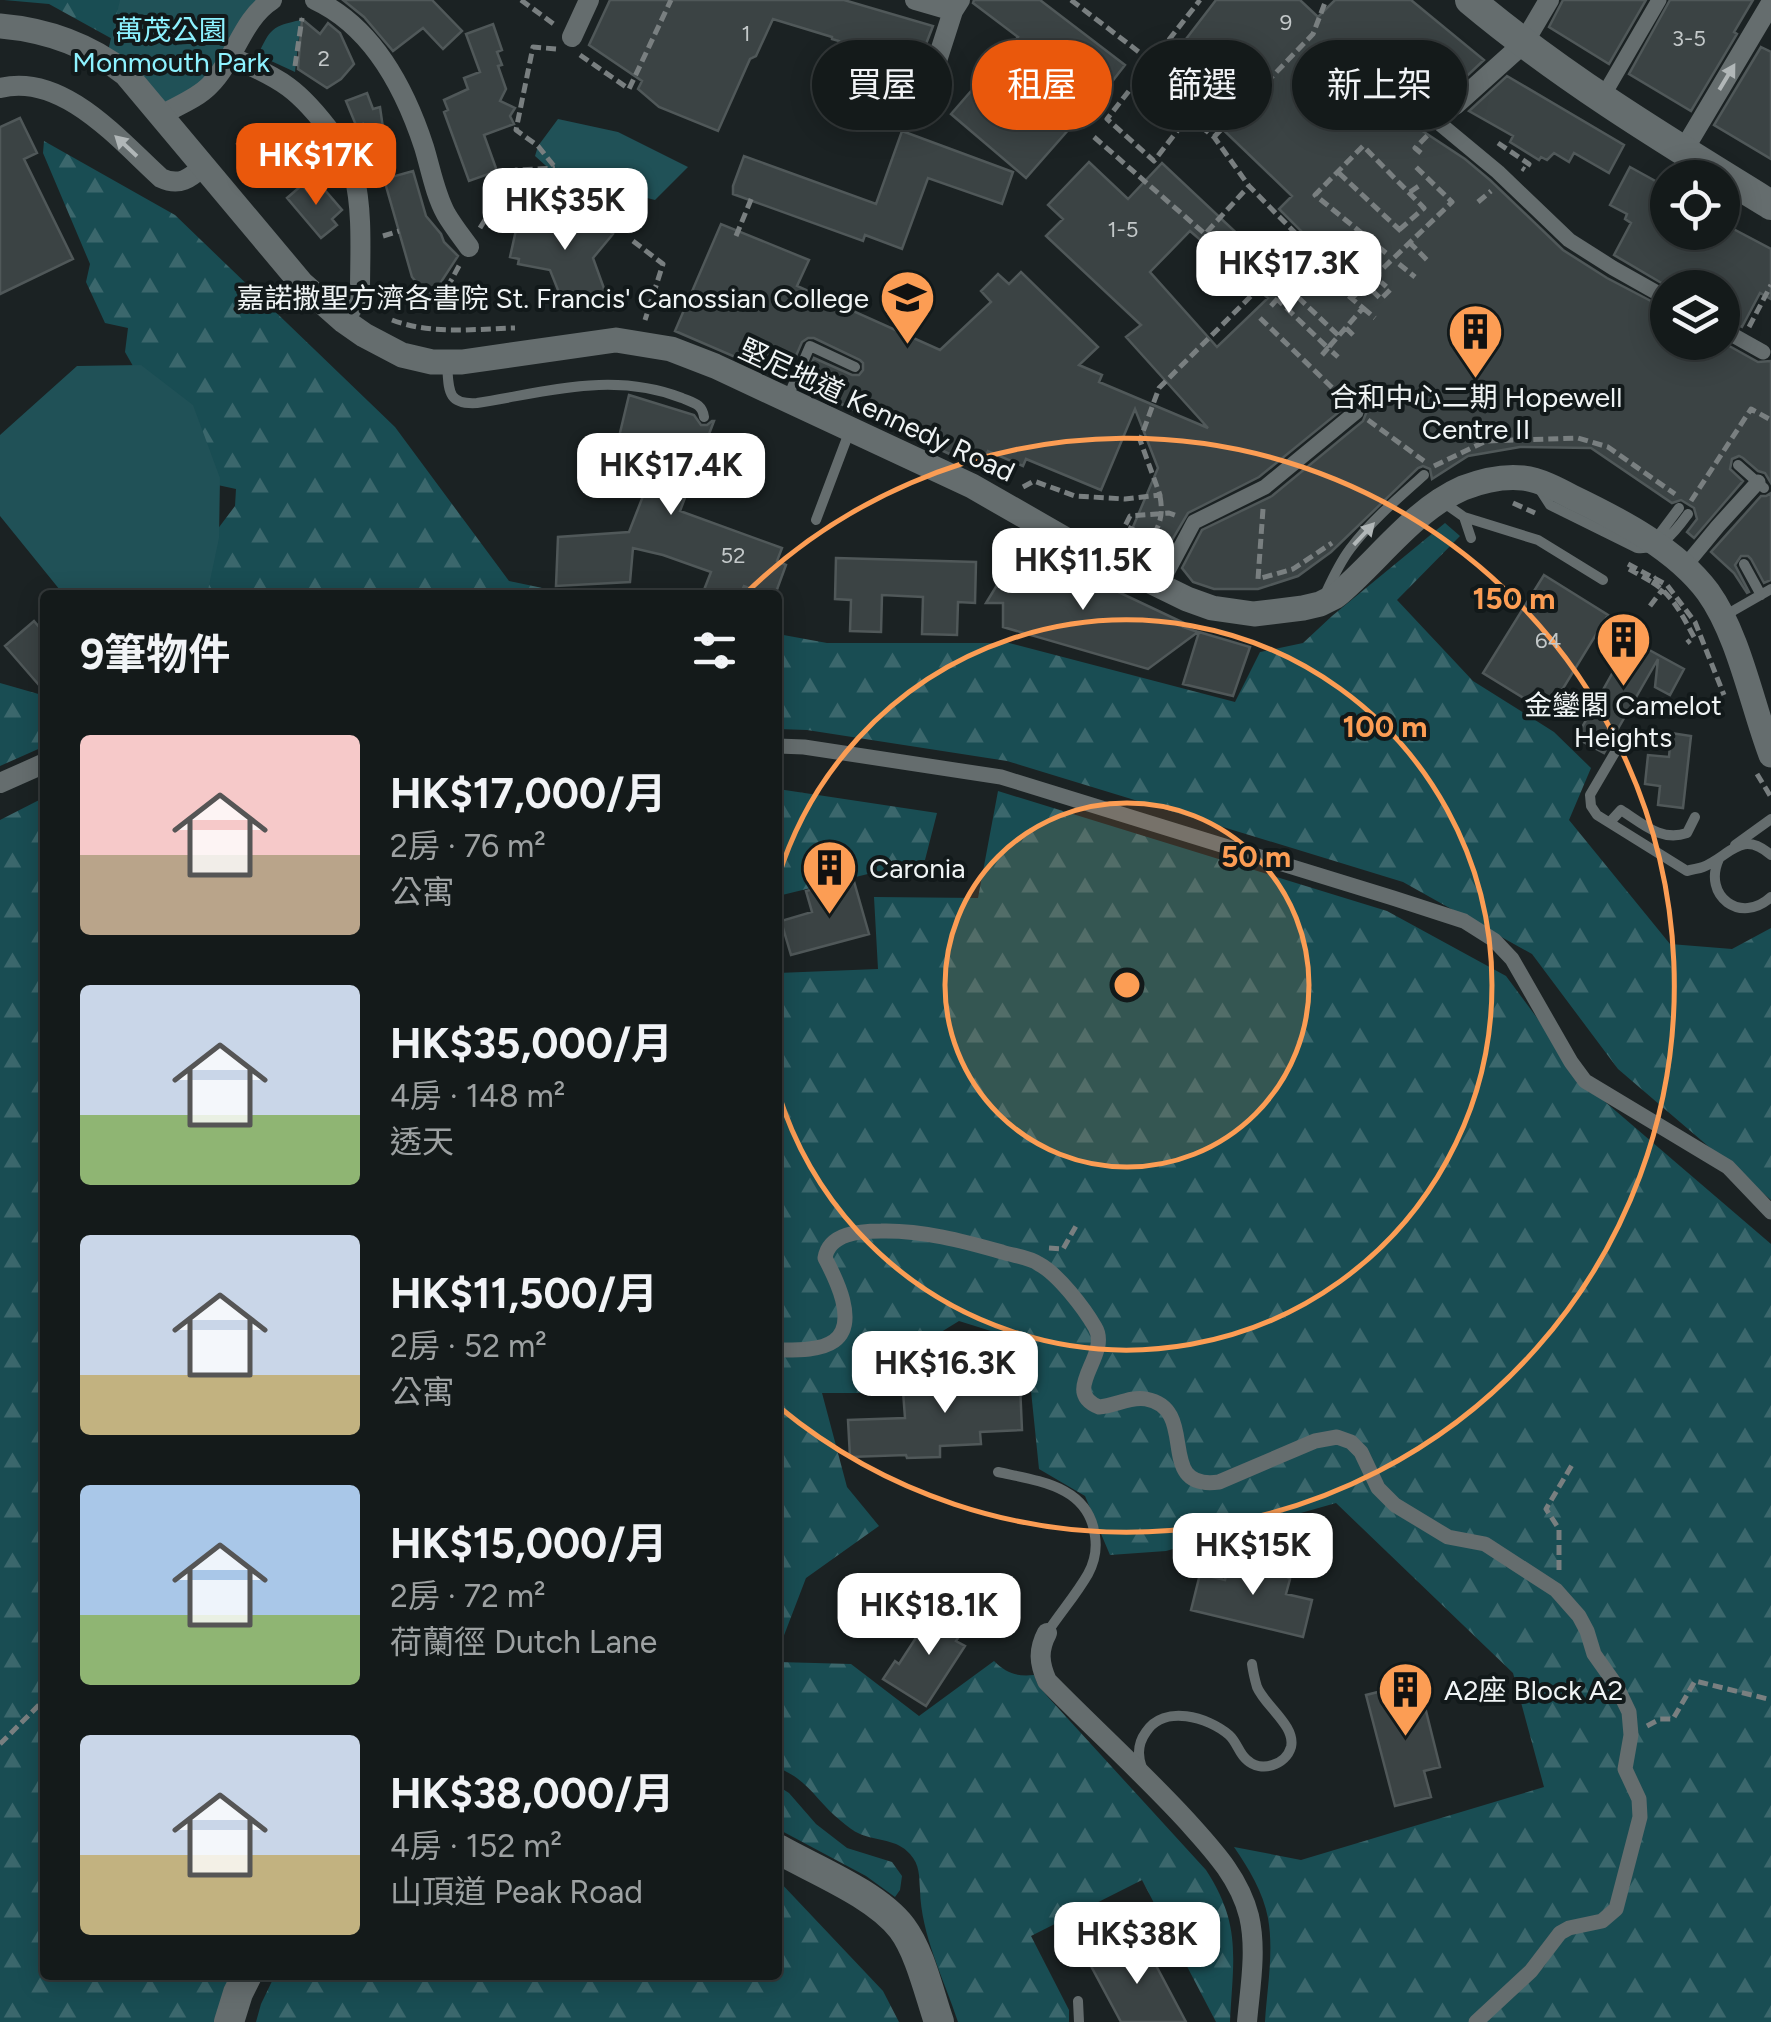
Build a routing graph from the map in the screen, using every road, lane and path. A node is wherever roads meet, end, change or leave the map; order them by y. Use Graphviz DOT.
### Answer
graph roads {
  1 [pos="272,0"];
  2 [pos="315,0"];
  3 [pos="589,0"];
  4 [pos="671,0"];
  5 [pos="914,0"];
  6 [pos="1072,0"];
  7 [pos="1200,0"];
  8 [pos="1326,0"];
  9 [pos="1470,0"];
  10 [pos="1549,0"];
  11 [pos="1659,0"];
  12 [pos="1771,3"];
  13 [pos="957,6"];
  14 [pos="302,18"];
  15 [pos="0,26"];
  16 [pos="1170,38"];
  17 [pos="1762,38"];
  18 [pos="945,40"];
  19 [pos="1172,40"];
  20 [pos="1523,44"];
  21 [pos="575,45"];
  22 [pos="1132,46"];
  23 [pos="546,49"];
  24 [pos="230,57"];
  25 [pos="1132,87"];
  26 [pos="0,88"];
  27 [pos="292,88"];
  28 [pos="1467,94"];
  29 [pos="1602,98"];
  30 [pos="161,115"];
  31 [pos="1178,130"];
  32 [pos="1204,130"];
  33 [pos="1446,130"];
  34 [pos="1428,135"];
  35 [pos="1094,137"];
  36 [pos="1214,138"];
  37 [pos="1489,138"];
  38 [pos="1683,151"];
  39 [pos="1421,153"];
  40 [pos="204,166"];
  41 [pos="1520,166"];
  42 [pos="1416,167"];
  43 [pos="555,168"];
  44 [pos="516,170"];
  45 [pos="1338,173"];
  46 [pos="1422,184"];
  47 [pos="1249,186"];
  48 [pos="1410,192"];
  49 [pos="752,197"];
  50 [pos="1771,204"];
  51 [pos="627,232"];
  52 [pos="736,236"];
  53 [pos="633,241"];
  54 [pos="1409,242"];
  55 [pos="469,246"];
  56 [pos="1312,251"];
  57 [pos="1386,252"];
  58 [pos="1305,260"];
  59 [pos="1399,264"];
  60 [pos="1430,264"];
  61 [pos="1415,277"];
  62 [pos="1381,282"];
  63 [pos="1771,285"];
  64 [pos="1288,287"];
  65 [pos="1650,289"];
  66 [pos="1390,290"];
  67 [pos="1396,296"];
  68 [pos="1277,298"];
  69 [pos="1350,298"];
  70 [pos="1271,306"];
  71 [pos="1363,308"];
  72 [pos="348,315"];
  73 [pos="1260,318"];
  74 [pos="1375,318"];
  75 [pos="521,327"];
  76 [pos="643,328"];
  77 [pos="1346,328"];
  78 [pos="1339,336"];
  79 [pos="1356,338"];
  80 [pos="1742,340"];
  81 [pos="1328,348"];
  82 [pos="1763,352"];
  83 [pos="1322,355"];
  84 [pos="1338,357"];
  85 [pos="447,363"];
  86 [pos="855,367"];
  87 [pos="786,400"];
  88 [pos="1356,412"];
  89 [pos="704,416"];
  90 [pos="1771,422"];
  91 [pos="1503,427"];
  92 [pos="851,429"];
  93 [pos="1766,430"];
  94 [pos="1505,440"];
  95 [pos="1738,466"];
  96 [pos="1424,476"];
  97 [pos="1534,480"];
  98 [pos="1034,481"];
  99 [pos="1761,485"];
  100 [pos="1265,487"];
  101 [pos="1016,490"];
  102 [pos="1027,495"];
  103 [pos="1160,495"];
  104 [pos="1440,500"];
  105 [pos="1704,511"];
  106 [pos="1169,513"];
  107 [pos="1464,518"];
  108 [pos="816,520"];
  109 [pos="1608,530"];
  110 [pos="1341,534"];
  111 [pos="1471,538"];
  112 [pos="1652,543"];
  113 [pos="1614,556"];
  114 [pos="1744,564"];
  115 [pos="1686,566"];
  116 [pos="1603,580"];
  117 [pos="1652,582"];
  118 [pos="1160,586"];
  119 [pos="1665,587"];
  120 [pos="1766,592"];
  121 [pos="1320,604"];
  122 [pos="1650,606"];
  123 [pos="1723,617"];
  124 [pos="1695,622"];
  125 [pos="1686,643"];
  126 [pos="1769,744"];
  127 [pos="782,746"];
  128 [pos="1617,749"];
  129 [pos="40,765"];
  130 [pos="0,783"];
  131 [pos="1695,817"];
  132 [pos="1771,819"];
  133 [pos="1610,822"];
  134 [pos="1771,855"];
  135 [pos="1771,898"];
  136 [pos="1771,1212"];
  137 [pos="1076,1226"];
  138 [pos="1039,1264"];
  139 [pos="782,1350"];
  140 [pos="1572,1465"];
  141 [pos="998,1472"];
  142 [pos="1550,1585"];
  143 [pos="1046,1632"];
  144 [pos="1252,1664"];
  145 [pos="1768,1699"];
  146 [pos="40,1705"];
  147 [pos="1631,1735"];
  148 [pos="0,1744"];
  149 [pos="1147,1778"];
  150 [pos="782,1851"];
  151 [pos="244,1980"];
  152 [pos="1078,2001"];
  153 [pos="229,2022"];
  154 [pos="939,2022"];
  155 [pos="1079,2022"];
  156 [pos="1247,2022"];
  157 [pos="1476,2022"];
  1 -- 24 [label="street"];
  2 -- 55 [label="street"];
  3 -- 21 [label="street"];
  4 -- 21 [label="path"];
  5 -- 13 [label="street"];
  6 -- 22 [label="path"];
  7 -- 16 [label="path"];
  8 -- 36 [label="path"];
  9 -- 20 [label="main road"];
  10 -- 20 [label="street"];
  11 -- 29 [label="street"];
  12 -- 17 [label="street"];
  13 -- 18 [label="street"];
  14 -- 27 [label="path"];
  15 -- 30 [label="street, 堅尼地道 Kennedy Road"];
  16 -- 19 [label="path"];
  38 -- 17 [label="street, one-way"];
  20 -- 28 [label="street"];
  20 -- 29 [label="main road"];
  23 -- 43 [label="path"];
  24 -- 27 [label="street"];
  24 -- 30 [label="street"];
  25 -- 31 [label="path"];
  40 -- 26 [label="street, one-way"];
  27 -- 72 [label="street"];
  29 -- 38 [label="main road"];
  30 -- 40 [label="street, 堅尼地道 Kennedy Road"];
  32 -- 36 [label="path"];
  33 -- 65 [label="street"];
  34 -- 39 [label="path"];
  35 -- 47 [label="path"];
  36 -- 47 [label="path"];
  37 -- 41 [label="path"];
  38 -- 50 [label="main road"];
  40 -- 72 [label="street, 堅尼地道 Kennedy Road"];
  42 -- 54 [label="path"];
  43 -- 44 [label="path"];
  43 -- 51 [label="path"];
  45 -- 48 [label="path"];
  45 -- 48 [label="path"];
  45 -- 57 [label="path"];
  46 -- 48 [label="path"];
  47 -- 56 [label="path"];
  49 -- 52 [label="path"];
  53 -- 76 [label="path"];
  54 -- 60 [label="path"];
  54 -- 69 [label="path"];
  56 -- 58 [label="path"];
  56 -- 66 [label="path"];
  58 -- 64 [label="path"];
  58 -- 69 [label="path"];
  58 -- 103 [label="path"];
  59 -- 61 [label="path"];
  62 -- 66 [label="path"];
  63 -- 80 [label="path"];
  64 -- 68 [label="path"];
  64 -- 78 [label="path"];
  66 -- 67 [label="path"];
  68 -- 70 [label="path"];
  68 -- 81 [label="path"];
  69 -- 71 [label="path"];
  71 -- 74 [label="path"];
  71 -- 77 [label="path"];
  72 -- 75 [label="path"];
  72 -- 85 [label="street, 堅尼地道 Kennedy Road"];
  73 -- 88 [label="path"];
  77 -- 78 [label="path"];
  77 -- 79 [label="path"];
  78 -- 81 [label="path"];
  80 -- 82 [label="street"];
  81 -- 83 [label="path"];
  81 -- 84 [label="path"];
  85 -- 87 [label="street, 堅尼地道 Kennedy Road"];
  85 -- 89 [label="lane"];
  86 -- 87 [label="lane"];
  87 -- 92 [label="street, 堅尼地道 Kennedy Road"];
  88 -- 94 [label="path"];
  88 -- 100 [label="street"];
  90 -- 93 [label="path"];
  91 -- 94 [label="path"];
  92 -- 108 [label="lane"];
  92 -- 118 [label="street, 堅尼地道 Kennedy Road"];
  94 -- 105 [label="path"];
  95 -- 99 [label="lane"];
  121 -- 96 [label="lane, one-way"];
  97 -- 104 [label="street, 堅尼地道 Kennedy Road"];
  97 -- 112 [label="street, 堅尼地道 Kennedy Road"];
  97 -- 112 [label="lane"];
  98 -- 103 [label="path"];
  99 -- 115 [label="street"];
  100 -- 110 [label="path"];
  100 -- 118 [label="street"];
  101 -- 102 [label="path, 堅尼地道 Kennedy Road"];
  103 -- 106 [label="path"];
  104 -- 107 [label="lane"];
  104 -- 121 [label="street, 堅尼地道 Kennedy Road"];
  107 -- 111 [label="lane"];
  107 -- 116 [label="lane"];
  109 -- 112 [label="lane"];
  112 -- 115 [label="street, 堅尼地道 Kennedy Road"];
  113 -- 119 [label="path"];
  114 -- 120 [label="lane"];
  115 -- 123 [label="street, 堅尼地道 Kennedy Road"];
  117 -- 119 [label="path"];
  118 -- 121 [label="street, 堅尼地道 Kennedy Road"];
  119 -- 122 [label="path"];
  119 -- 124 [label="path"];
  119 -- 125 [label="path"];
  120 -- 123 [label="lane"];
  123 -- 126 [label="street, 堅尼地道 Kennedy Road"];
  127 -- 136 [label="street"];
  128 -- 133 [label="lane"];
  129 -- 130 [label="street"];
  131 -- 133 [label="lane"];
  132 -- 135 [label="lane"];
  133 -- 134 [label="lane"];
  137 -- 138 [label="path"];
  138 -- 139 [label="street"];
  138 -- 142 [label="street"];
  140 -- 142 [label="path"];
  141 -- 143 [label="lane"];
  142 -- 147 [label="street"];
  143 -- 149 [label="street"];
  144 -- 149 [label="lane"];
  145 -- 147 [label="path"];
  146 -- 148 [label="path"];
  147 -- 157 [label="street"];
  149 -- 156 [label="street"];
  150 -- 154 [label="main road"];
  151 -- 153 [label="main road"];
  152 -- 155 [label="lane"];
}
